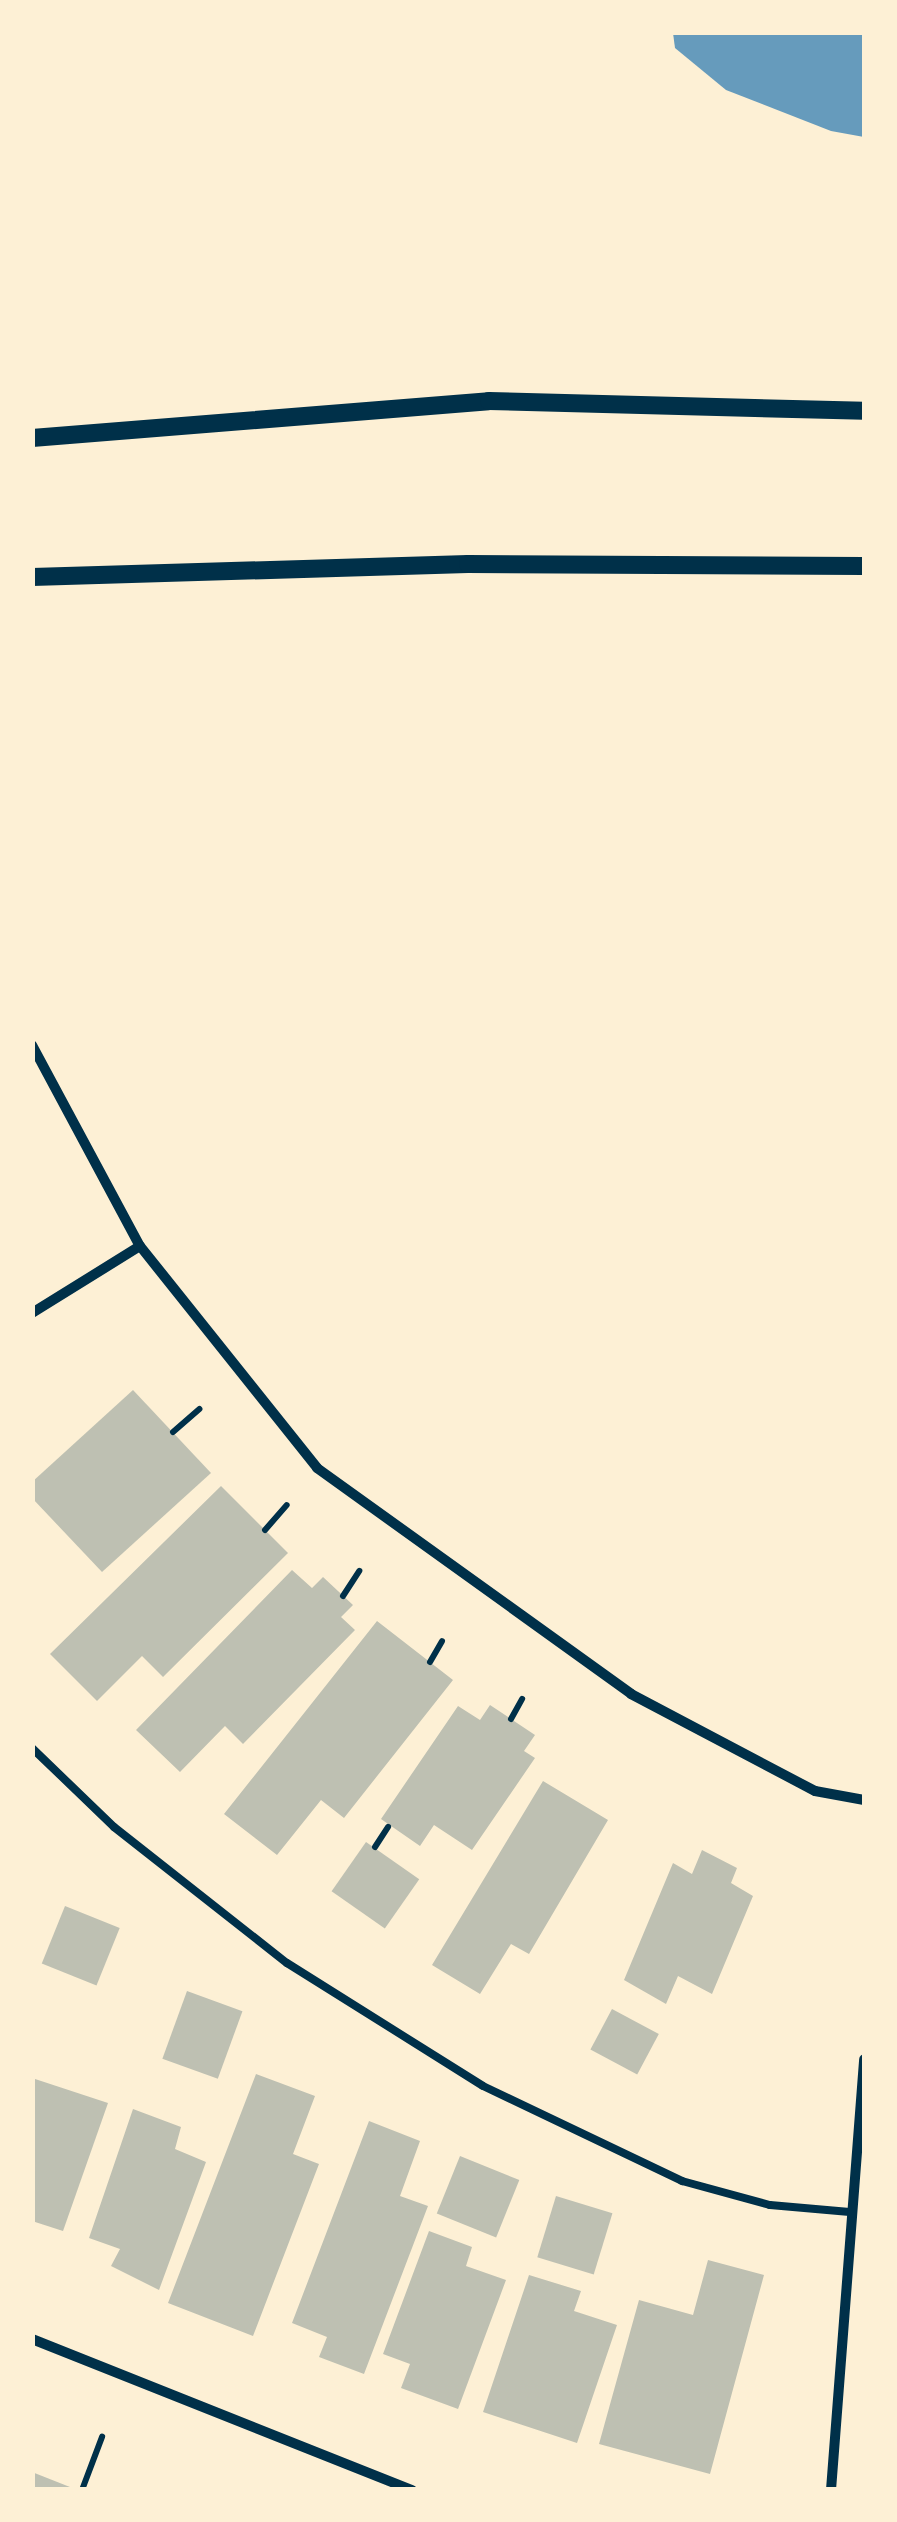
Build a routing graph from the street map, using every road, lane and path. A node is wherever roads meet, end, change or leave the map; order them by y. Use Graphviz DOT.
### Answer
graph roads {
  1 [pos="864,412"];
  2 [pos="32,438"];
  3 [pos="864,566"];
  4 [pos="32,578"];
  5 [pos="32,1045"];
  6 [pos="140,1246"];
  7 [pos="32,1312"];
  8 [pos="199,1408"];
  9 [pos="173,1432"];
  10 [pos="287,1506"];
  11 [pos="264,1530"];
  12 [pos="359,1571"];
  13 [pos="343,1596"];
  14 [pos="442,1641"];
  15 [pos="430,1662"];
  16 [pos="522,1699"];
  17 [pos="510,1719"];
  18 [pos="32,1748"];
  19 [pos="864,1800"];
  20 [pos="388,1827"];
  21 [pos="374,1847"];
  22 [pos="864,2059"];
  23 [pos="850,2212"];
  24 [pos="32,2339"];
  25 [pos="102,2437"];
  26 [pos="82,2490"];
  27 [pos="412,2490"];
  28 [pos="831,2490"];
  1 -- 2 [label="street"];
  3 -- 4 [label="street"];
  5 -- 6 [label="street"];
  6 -- 7 [label="street"];
  6 -- 19 [label="street"];
  8 -- 9 [label="path"];
  10 -- 11 [label="path"];
  12 -- 13 [label="path"];
  14 -- 15 [label="path"];
  16 -- 17 [label="path"];
  18 -- 23 [label="lane"];
  20 -- 21 [label="path"];
  22 -- 23 [label="street"];
  23 -- 28 [label="street"];
  24 -- 27 [label="street"];
  25 -- 26 [label="path"];
}
